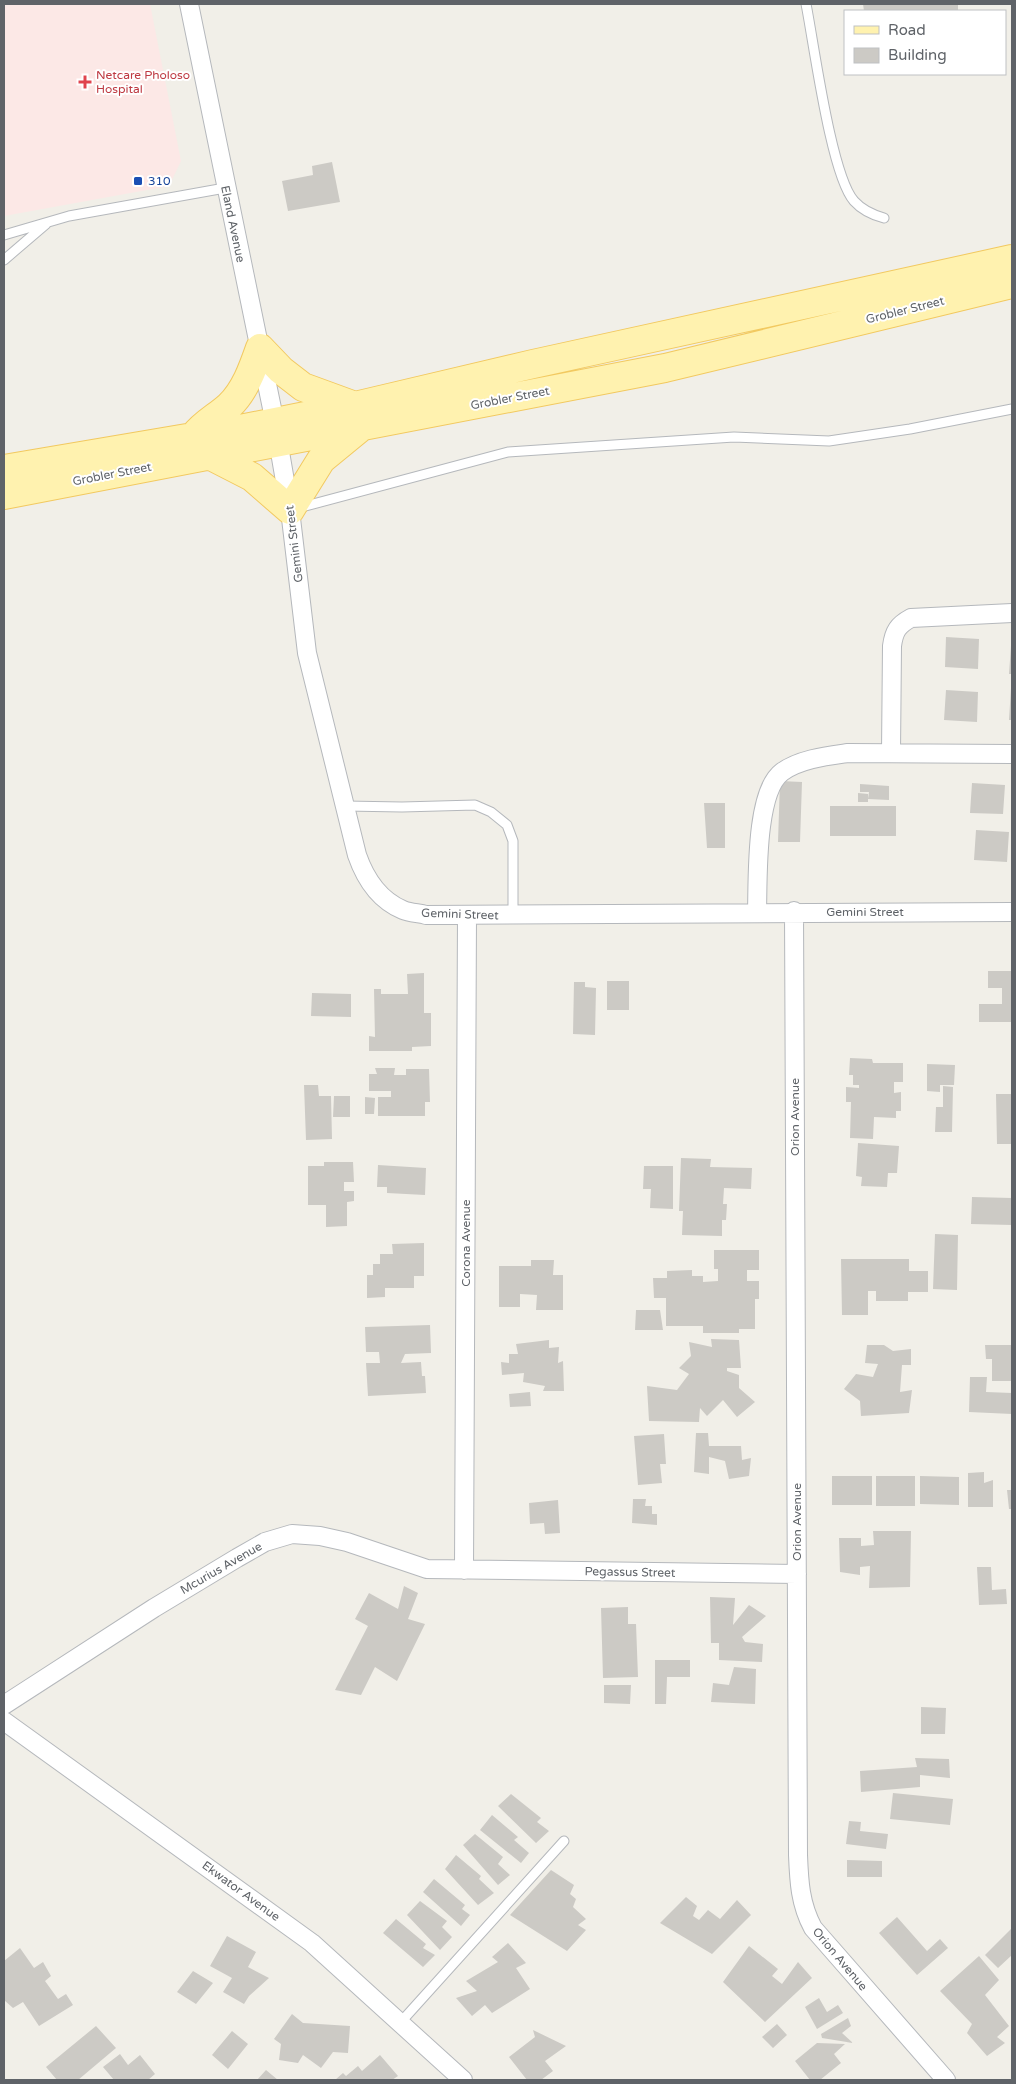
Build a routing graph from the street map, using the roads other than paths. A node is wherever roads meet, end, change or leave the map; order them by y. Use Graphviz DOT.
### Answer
graph roads {
  1 [pos="189,4"];
  2 [pos="806,4"];
  3 [pos="225,188"];
  4 [pos="884,218"];
  5 [pos="48,222"];
  6 [pos="4,235"];
  7 [pos="1012,259"];
  8 [pos="4,260"];
  9 [pos="1012,284"];
  10 [pos="260,348"];
  11 [pos="1012,408"];
  12 [pos="358,417"];
  13 [pos="277,433"];
  14 [pos="203,446"];
  15 [pos="4,469"];
  16 [pos="4,495"];
  17 [pos="290,510"];
  18 [pos="1012,613"];
  19 [pos="891,752"];
  20 [pos="1012,754"];
  21 [pos="346,806"];
  22 [pos="757,912"];
  23 [pos="794,912"];
  24 [pos="1012,912"];
  25 [pos="513,915"];
  26 [pos="467,916"];
  27 [pos="464,1570"];
  28 [pos="797,1574"];
  29 [pos="4,1705"];
  30 [pos="4,1720"];
  31 [pos="564,1841"];
  32 [pos="400,2023"];
  33 [pos="463,2080"];
  34 [pos="946,2080"];
  1 -- 3 [label="street, Eland Avenue"];
  2 -- 4 [label="lane"];
  3 -- 5 [label="lane"];
  3 -- 10 [label="street, Eland Avenue"];
  5 -- 6 [label="lane"];
  5 -- 8 [label="lane"];
  7 -- 12 [label="main road, Grobler Street"];
  9 -- 12 [label="main road, Grobler Street"];
  10 -- 12 [label="main road"];
  10 -- 13 [label="street, Eland Avenue"];
  10 -- 14 [label="main road"];
  11 -- 17 [label="lane"];
  12 -- 13 [label="main road, Grobler Street"];
  12 -- 17 [label="main road"];
  13 -- 14 [label="main road, Grobler Street"];
  13 -- 17 [label="street, Gemini Street"];
  14 -- 15 [label="main road, Grobler Street"];
  14 -- 16 [label="main road, Grobler Street"];
  14 -- 17 [label="main road"];
  17 -- 21 [label="street, Gemini Street"];
  18 -- 19 [label="street"];
  19 -- 20 [label="street"];
  19 -- 22 [label="street"];
  21 -- 25 [label="lane"];
  21 -- 26 [label="street, Gemini Street"];
  22 -- 23 [label="street, Gemini Street"];
  22 -- 25 [label="street, Gemini Street"];
  23 -- 24 [label="street, Gemini Street"];
  23 -- 28 [label="street, Orion Avenue"];
  25 -- 26 [label="street, Gemini Street"];
  26 -- 27 [label="street, Corona Avenue"];
  27 -- 28 [label="street, Pegassus Street"];
  27 -- 29 [label="street, Mcurius Avenue"];
  28 -- 34 [label="street, Orion Avenue"];
  30 -- 32 [label="street, Ekwator Avenue"];
  31 -- 32 [label="lane"];
  32 -- 33 [label="street, Ekwator Avenue"];
}
